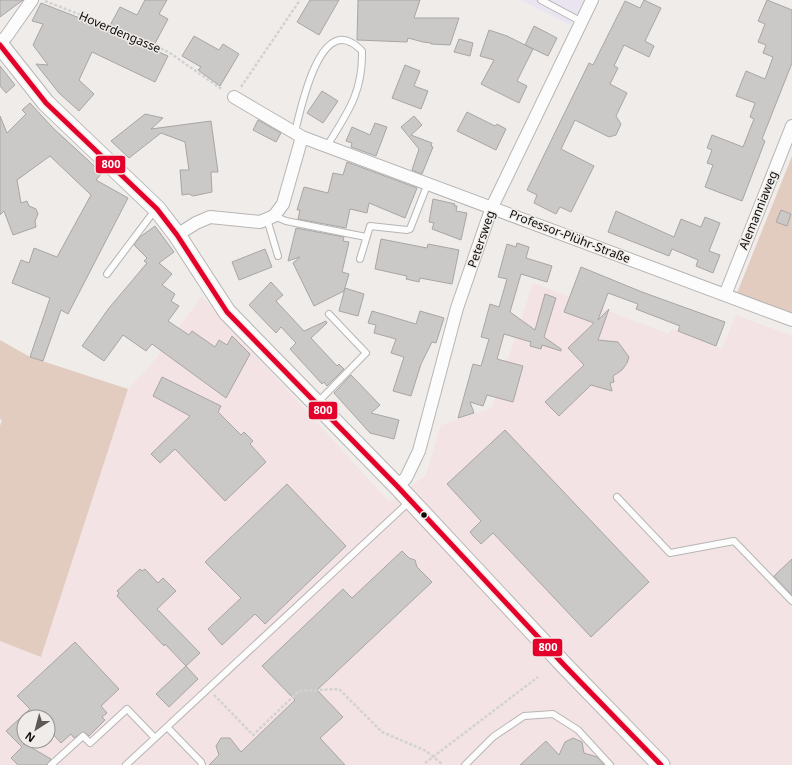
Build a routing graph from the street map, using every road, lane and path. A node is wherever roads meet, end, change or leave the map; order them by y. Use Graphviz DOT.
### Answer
graph roads {
  1 [pos="32,0"];
  2 [pos="43,0"];
  3 [pos="300,0"];
  4 [pos="541,0"];
  5 [pos="592,0"];
  6 [pos="582,22"];
  7 [pos="0,43"];
  8 [pos="234,97"];
  9 [pos="792,126"];
  10 [pos="298,134"];
  11 [pos="327,146"];
  12 [pos="428,183"];
  13 [pos="492,207"];
  14 [pos="157,209"];
  15 [pos="270,217"];
  16 [pos="178,235"];
  17 [pos="366,237"];
  18 [pos="278,256"];
  19 [pos="360,259"];
  20 [pos="107,274"];
  21 [pos="725,295"];
  22 [pos="329,314"];
  23 [pos="792,320"];
  24 [pos="317,403"];
  25 [pos="397,486"];
  26 [pos="617,497"];
  27 [pos="410,501"];
  28 [pos="792,601"];
  29 [pos="538,677"];
  30 [pos="208,689"];
  31 [pos="167,727"];
  32 [pos="155,738"];
  33 [pos="434,756"];
  34 [pos="425,763"];
  35 [pos="442,764"];
  36 [pos="51,765"];
  37 [pos="126,765"];
  38 [pos="202,765"];
  39 [pos="465,765"];
  40 [pos="610,765"];
  41 [pos="661,765"];
  1 -- 7 [label="street"];
  2 -- 8 [label="path, Hoverdengasse"];
  3 -- 8 [label="path"];
  4 -- 6 [label="lane"];
  5 -- 6 [label="street, Petersweg"];
  6 -- 13 [label="street, Petersweg"];
  7 -- 14 [label="street"];
  8 -- 10 [label="street, Professor-Plühr-Straße"];
  9 -- 21 [label="street, Alemanniaweg"];
  10 -- 11 [label="street, Professor-Plühr-Straße"];
  10 -- 11 [label="lane"];
  10 -- 15 [label="street"];
  11 -- 12 [label="street, Professor-Plühr-Straße"];
  12 -- 13 [label="street, Professor-Plühr-Straße"];
  12 -- 17 [label="lane"];
  13 -- 21 [label="street, Professor-Plühr-Straße"];
  13 -- 25 [label="street, Petersweg"];
  14 -- 16 [label="street"];
  14 -- 20 [label="lane"];
  15 -- 16 [label="street"];
  15 -- 17 [label="lane"];
  15 -- 18 [label="lane"];
  16 -- 24 [label="street"];
  17 -- 19 [label="lane"];
  21 -- 23 [label="street, Professor-Plühr-Straße"];
  22 -- 24 [label="lane"];
  24 -- 25 [label="street"];
  25 -- 27 [label="street"];
  26 -- 28 [label="lane"];
  27 -- 30 [label="lane"];
  27 -- 41 [label="street"];
  29 -- 33 [label="path"];
  30 -- 31 [label="lane"];
  30 -- 33 [label="path"];
  31 -- 32 [label="lane"];
  31 -- 38 [label="lane"];
  32 -- 36 [label="lane"];
  32 -- 37 [label="lane"];
  33 -- 34 [label="path"];
  33 -- 35 [label="path"];
  39 -- 40 [label="lane"];
}
